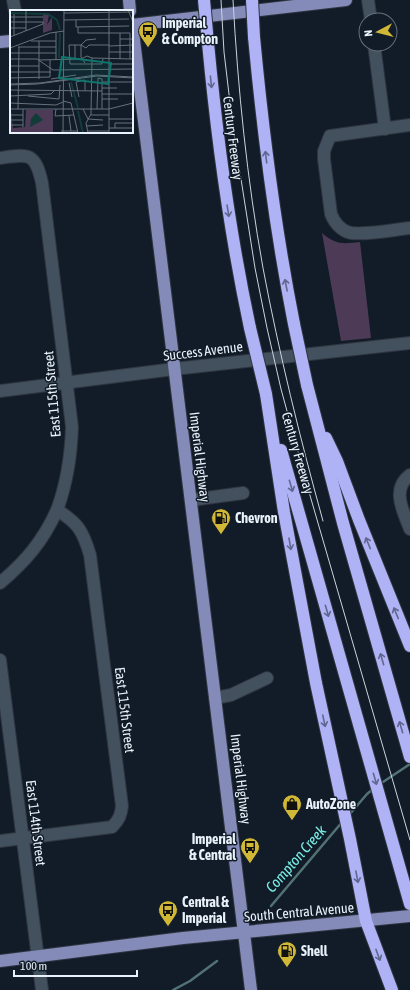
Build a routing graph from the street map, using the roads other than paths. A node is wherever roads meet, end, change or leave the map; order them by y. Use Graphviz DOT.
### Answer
graph roads {
  1 [pos="13,0"];
  2 [pos="129,0"];
  3 [pos="204,0"];
  4 [pos="252,0"];
  5 [pos="346,0"];
  6 [pos="368,0"];
  7 [pos="15,10"];
  8 [pos="130,10"];
  9 [pos="370,12"];
  10 [pos="133,25"];
  11 [pos="133,33"];
  12 [pos="10,41"];
  13 [pos="0,42"];
  14 [pos="375,52"];
  15 [pos="410,125"];
  16 [pos="384,128"];
  17 [pos="0,158"];
  18 [pos="410,228"];
  19 [pos="410,342"];
  20 [pos="174,369"];
  21 [pos="67,382"];
  22 [pos="0,391"];
  23 [pos="266,394"];
  24 [pos="313,410"];
  25 [pos="406,479"];
  26 [pos="243,493"];
  27 [pos="191,500"];
  28 [pos="57,510"];
  29 [pos="410,529"];
  30 [pos="0,583"];
  31 [pos="410,646"];
  32 [pos="0,660"];
  33 [pos="266,678"];
  34 [pos="215,698"];
  35 [pos="4,726"];
  36 [pos="410,757"];
  37 [pos="23,838"];
  38 [pos="0,841"];
  39 [pos="410,904"];
  40 [pos="410,916"];
  41 [pos="366,921"];
  42 [pos="244,932"];
  43 [pos="38,956"];
  44 [pos="0,961"];
  45 [pos="42,990"];
  46 [pos="251,990"];
  47 [pos="392,990"];
  1 -- 7 [label="street"];
  2 -- 8 [label="main road"];
  3 -- 23 [label="highway, Century Freeway, one-way, bridge"];
  24 -- 4 [label="highway, Century Freeway, one-way, bridge"];
  5 -- 10 [label="main road"];
  6 -- 9 [label="street"];
  11 -- 20 [label="main road, Imperial Highway"];
  12 -- 13 [label="main road"];
  14 -- 16 [label="street"];
  15 -- 16 [label="street"];
  16 -- 18 [label="street"];
  17 -- 21 [label="street, East 115th Street"];
  19 -- 20 [label="street, Success Avenue"];
  20 -- 21 [label="street, Success Avenue"];
  20 -- 27 [label="main road, Imperial Highway"];
  21 -- 22 [label="street, Success Avenue"];
  21 -- 28 [label="street, East 115th Street"];
  23 -- 39 [label="highway, Century Freeway, one-way"];
  23 -- 41 [label="highway, one-way"];
  31 -- 24 [label="highway, one-way"];
  36 -- 24 [label="highway, Century Freeway, one-way"];
  25 -- 29 [label="street"];
  26 -- 27 [label="street"];
  27 -- 34 [label="main road, Imperial Highway"];
  28 -- 30 [label="street"];
  28 -- 37 [label="street, East 115th Street"];
  32 -- 35 [label="street, East 114th Street"];
  33 -- 34 [label="street"];
  34 -- 42 [label="main road, Imperial Highway"];
  35 -- 37 [label="street, East 114th Street"];
  37 -- 38 [label="street"];
  37 -- 43 [label="street, East 114th Street"];
  40 -- 41 [label="main road, South Central Avenue"];
  41 -- 42 [label="main road, South Central Avenue"];
  41 -- 47 [label="highway, one-way"];
  42 -- 43 [label="main road, South Central Avenue"];
  42 -- 46 [label="main road, Imperial Highway"];
  43 -- 44 [label="main road, South Central Avenue"];
  43 -- 45 [label="street, East 114th Street"];
}
